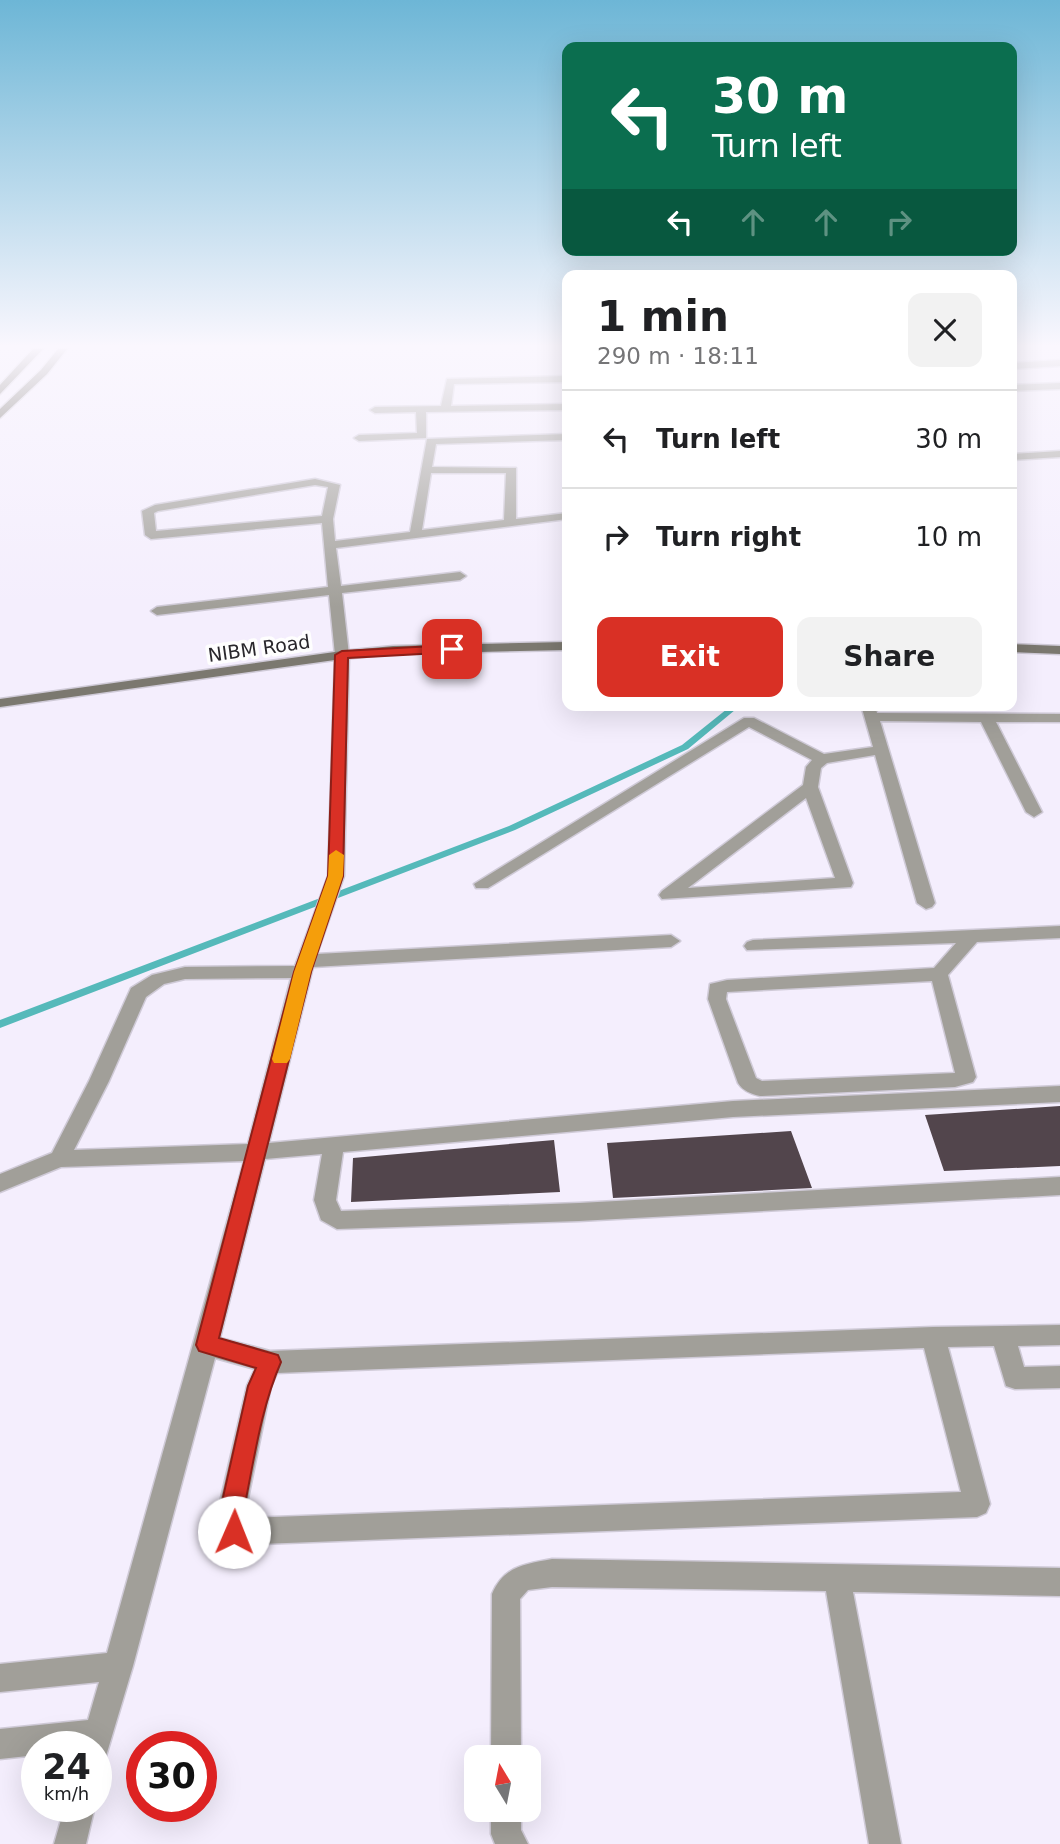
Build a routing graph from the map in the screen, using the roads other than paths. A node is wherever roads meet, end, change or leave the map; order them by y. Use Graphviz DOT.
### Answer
graph roads {
  1 [pos="425,435"];
  2 [pos="507,435"];
  3 [pos="359,438"];
  4 [pos="426,439"];
  5 [pos="1060,454"];
  6 [pos="499,455"];
  7 [pos="1017,457"];
  8 [pos="425,470"];
  9 [pos="562,517"];
  10 [pos="327,519"];
  11 [pos="510,524"];
  12 [pos="415,535"];
  13 [pos="329,545"];
  14 [pos="460,576"];
  15 [pos="333,590"];
  16 [pos="157,611"];
  17 [pos="562,646"];
  18 [pos="1017,648"];
  19 [pos="1060,650"];
  20 [pos="342,655"];
  21 [pos="0,703"];
  22 [pos="869,711"];
  23 [pos="986,717"];
  24 [pos="1060,718"];
  25 [pos="880,750"];
  26 [pos="822,759"];
  27 [pos="810,787"];
  28 [pos="1034,812"];
  29 [pos="482,884"];
  30 [pos="926,903"];
  31 [pos="1060,932"];
  32 [pos="974,935"];
  33 [pos="671,941"];
  34 [pos="752,946"];
  35 [pos="304,967"];
  36 [pos="939,974"];
  37 [pos="1060,1094"];
  38 [pos="334,1146"];
  39 [pos="257,1152"];
  40 [pos="59,1159"];
  41 [pos="0,1183"];
  42 [pos="1060,1186"];
  43 [pos="1060,1335"];
  44 [pos="1003,1336"];
  45 [pos="933,1337"];
  46 [pos="207,1345"];
  47 [pos="271,1362"];
  48 [pos="1060,1377"];
  49 [pos="837,1577"];
  50 [pos="1059,1585"];
  51 [pos="119,1666"];
  52 [pos="0,1678"];
  53 [pos="101,1731"];
  54 [pos="21,1743"];
  55 [pos="0,1744"];
  56 [pos="506,1745"];
  57 [pos="76,1822"];
  58 [pos="506,1822"];
  59 [pos="70,1844"];
  60 [pos="512,1844"];
  61 [pos="885,1844"];
  1 -- 4 [label="street"];
  2 -- 6 [label="street"];
  3 -- 4 [label="street"];
  4 -- 6 [label="street"];
  4 -- 8 [label="street"];
  5 -- 7 [label="street"];
  6 -- 8 [label="street"];
  6 -- 11 [label="street"];
  8 -- 12 [label="street"];
  9 -- 11 [label="street"];
  10 -- 10 [label="street"];
  10 -- 13 [label="street"];
  11 -- 12 [label="street"];
  12 -- 13 [label="street"];
  13 -- 15 [label="street"];
  14 -- 15 [label="street"];
  15 -- 16 [label="street"];
  15 -- 20 [label="street"];
  17 -- 20 [label="main road, NIBM Road"];
  18 -- 19 [label="main road"];
  20 -- 21 [label="main road, NIBM Road"];
  20 -- 35 [label="street"];
  22 -- 23 [label="street"];
  22 -- 25 [label="street"];
  23 -- 24 [label="street"];
  23 -- 28 [label="street"];
  25 -- 26 [label="street"];
  25 -- 30 [label="street"];
  26 -- 27 [label="street"];
  26 -- 29 [label="street"];
  27 -- 27 [label="street"];
  31 -- 32 [label="street"];
  32 -- 34 [label="street"];
  32 -- 36 [label="street"];
  33 -- 35 [label="street"];
  35 -- 39 [label="street"];
  35 -- 40 [label="street"];
  36 -- 36 [label="street"];
  37 -- 38 [label="street"];
  38 -- 39 [label="street"];
  38 -- 42 [label="street"];
  39 -- 40 [label="street"];
  39 -- 46 [label="street"];
  40 -- 41 [label="street"];
  43 -- 44 [label="street"];
  44 -- 45 [label="street"];
  44 -- 48 [label="street"];
  45 -- 47 [label="street"];
  45 -- 47 [label="street"];
  46 -- 47 [label="street"];
  46 -- 51 [label="street"];
  49 -- 50 [label="street"];
  49 -- 56 [label="street"];
  49 -- 61 [label="street"];
  51 -- 52 [label="street"];
  51 -- 53 [label="street"];
  54 -- 55 [label="street"];
  57 -- 59 [label="street"];
  58 -- 60 [label="street"];
}
